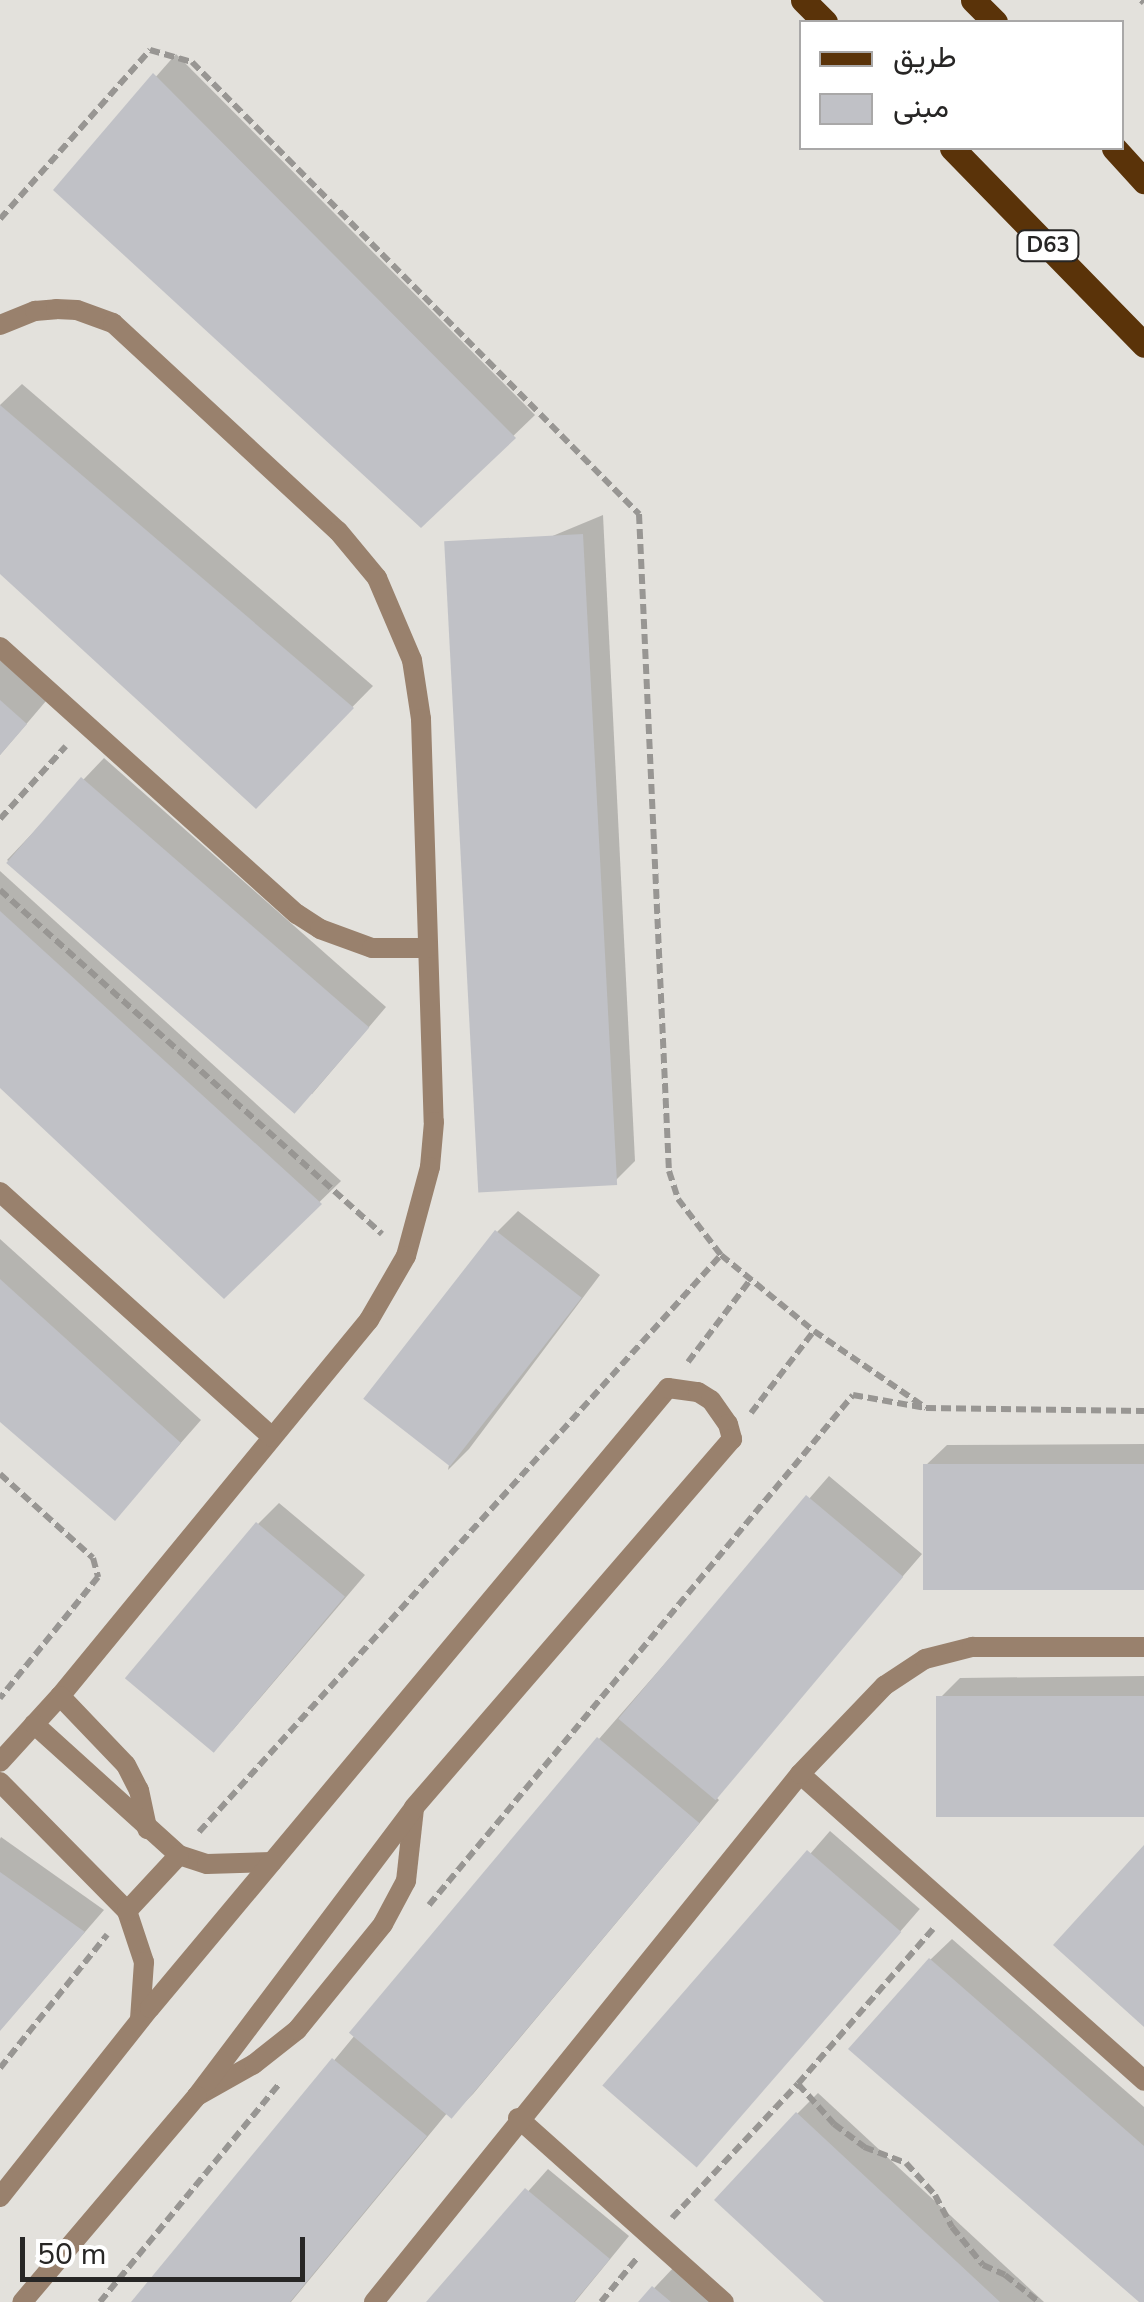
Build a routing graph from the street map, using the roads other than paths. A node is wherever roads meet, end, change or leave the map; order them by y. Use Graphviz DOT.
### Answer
graph roads {
  1 [pos="803,0"];
  2 [pos="972,0"];
  3 [pos="824,20"];
  4 [pos="993,20"];
  5 [pos="954,150"];
  6 [pos="1116,150"];
  7 [pos="1144,181"];
  8 [pos="0,325"];
  9 [pos="1144,345"];
  10 [pos="0,647"];
  11 [pos="428,948"];
  12 [pos="0,1192"];
  13 [pos="272,1437"];
  14 [pos="1144,1647"];
  15 [pos="60,1696"];
  16 [pos="34,1724"];
  17 [pos="0,1762"];
  18 [pos="800,1774"];
  19 [pos="0,1782"];
  20 [pos="414,1808"];
  21 [pos="147,1829"];
  22 [pos="179,1855"];
  23 [pos="272,1862"];
  24 [pos="127,1911"];
  25 [pos="140,2024"];
  26 [pos="1144,2081"];
  27 [pos="197,2096"];
  28 [pos="518,2118"];
  29 [pos="0,2197"];
  30 [pos="22,2302"];
  31 [pos="374,2302"];
  32 [pos="724,2302"];
  1 -- 3 [label="main road"];
  2 -- 4 [label="main road"];
  5 -- 9 [label="main road, D63"];
  6 -- 7 [label="main road"];
  8 -- 11 [label="street"];
  10 -- 11 [label="street"];
  11 -- 13 [label="street"];
  12 -- 13 [label="street"];
  13 -- 15 [label="street"];
  14 -- 18 [label="street"];
  15 -- 16 [label="street"];
  15 -- 21 [label="street"];
  16 -- 17 [label="street"];
  16 -- 21 [label="street"];
  18 -- 26 [label="street"];
  18 -- 28 [label="street"];
  19 -- 24 [label="street"];
  20 -- 23 [label="street"];
  20 -- 27 [label="street"];
  20 -- 27 [label="street"];
  21 -- 22 [label="street"];
  22 -- 23 [label="street"];
  22 -- 24 [label="street"];
  23 -- 25 [label="street"];
  24 -- 25 [label="street"];
  25 -- 29 [label="street"];
  27 -- 30 [label="street"];
  28 -- 31 [label="street"];
  28 -- 32 [label="street"];
}
